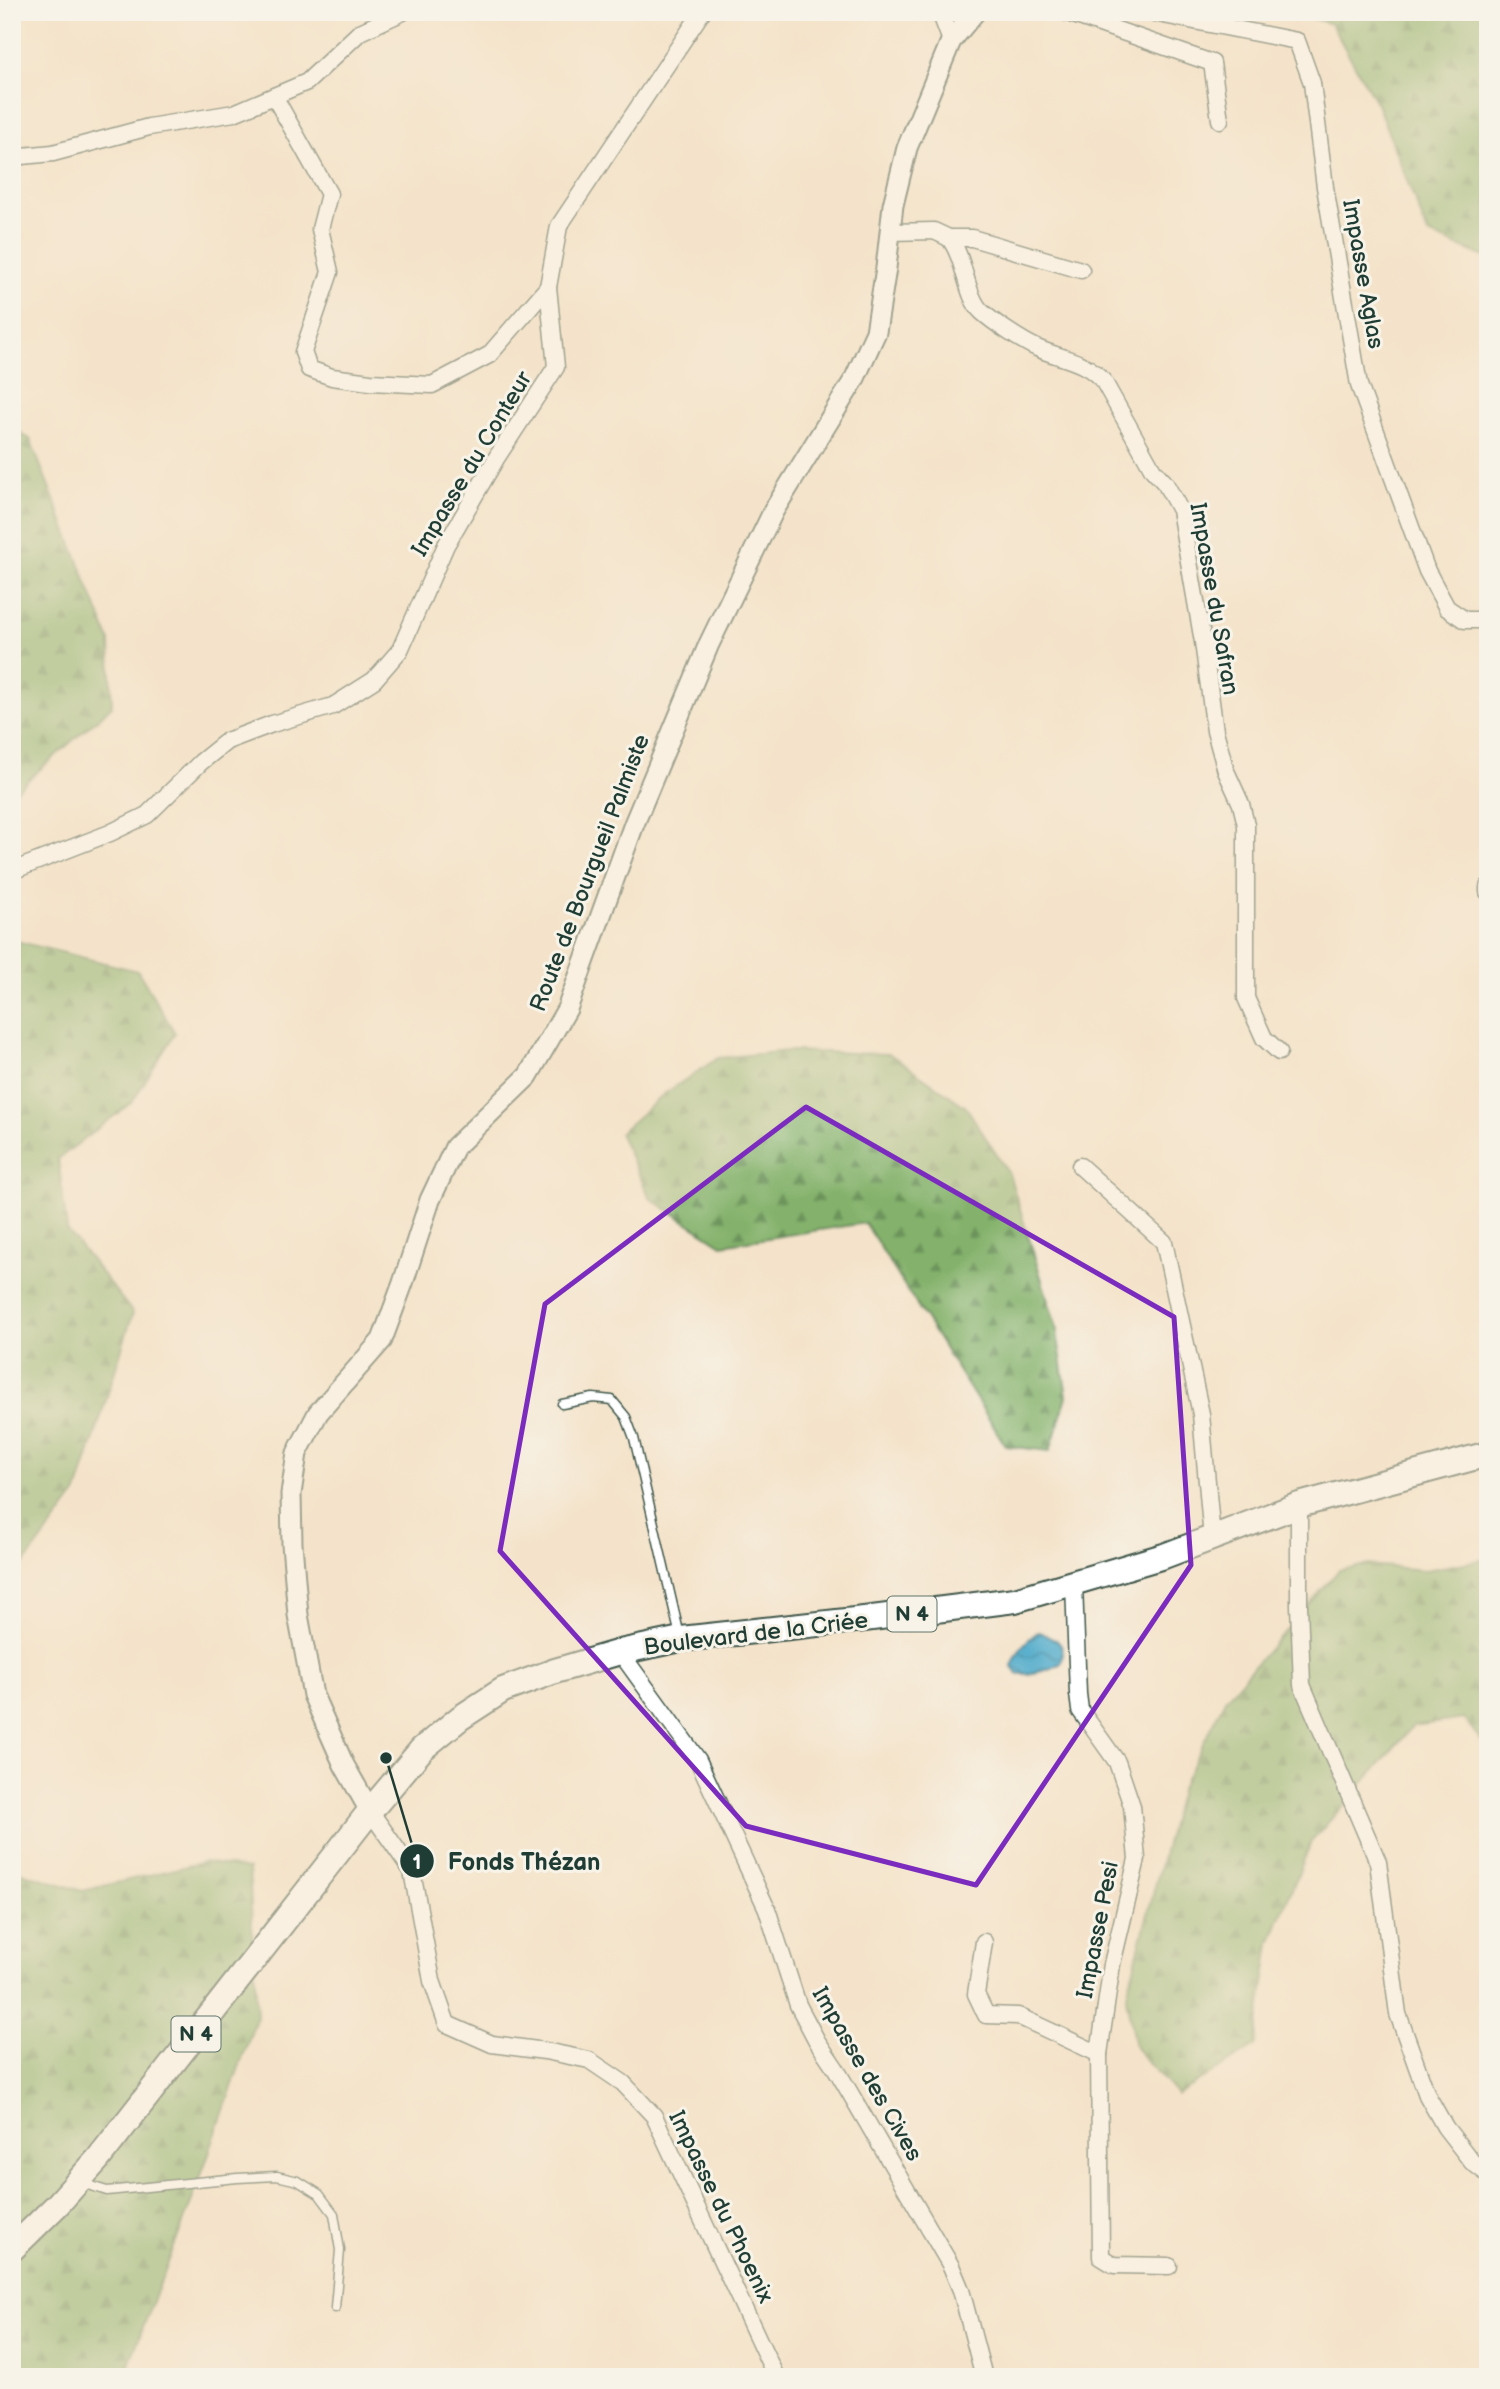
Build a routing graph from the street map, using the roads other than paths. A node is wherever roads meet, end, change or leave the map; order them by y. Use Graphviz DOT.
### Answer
graph roads {
  1 [pos="403,12"];
  2 [pos="702,12"];
  3 [pos="940,12"];
  4 [pos="975,12"];
  5 [pos="1065,12"];
  6 [pos="1148,12"];
  7 [pos="951,41"];
  8 [pos="274,96"];
  9 [pos="1220,120"];
  10 [pos="12,157"];
  11 [pos="890,232"];
  12 [pos="949,238"];
  13 [pos="1081,270"];
  14 [pos="548,287"];
  15 [pos="1488,620"];
  16 [pos="12,871"];
  17 [pos="1488,887"];
  18 [pos="1488,892"];
  19 [pos="1279,1052"];
  20 [pos="1080,1166"];
  21 [pos="562,1404"];
  22 [pos="1488,1454"];
  23 [pos="1299,1505"];
  24 [pos="1212,1539"];
  25 [pos="1074,1584"];
  26 [pos="681,1639"];
  27 [pos="620,1652"];
  28 [pos="370,1811"];
  29 [pos="984,1942"];
  30 [pos="1099,2054"];
  31 [pos="1488,2174"];
  32 [pos="78,2182"];
  33 [pos="12,2249"];
  34 [pos="1169,2266"];
  35 [pos="335,2308"];
  36 [pos="776,2377"];
  37 [pos="984,2377"];
  1 -- 8 [label="street"];
  2 -- 14 [label="street, Impasse du Conteur"];
  3 -- 7 [label="street"];
  4 -- 7 [label="street, Route de Bourgueil Palmiste"];
  5 -- 9 [label="street"];
  6 -- 15 [label="street, Impasse Aglas"];
  7 -- 11 [label="street, Route de Bourgueil Palmiste"];
  8 -- 10 [label="street"];
  8 -- 14 [label="street"];
  11 -- 12 [label="street"];
  11 -- 28 [label="street, Route de Bourgueil Palmiste"];
  12 -- 13 [label="street"];
  12 -- 19 [label="street, Impasse du Safran"];
  14 -- 16 [label="street, Impasse du Conteur"];
  17 -- 18 [label="street"];
  20 -- 24 [label="street"];
  21 -- 26 [label="lane"];
  22 -- 23 [label="main road, Boulevard de la Criée / N 4"];
  23 -- 24 [label="main road, Boulevard de la Criée / N 4"];
  23 -- 31 [label="street"];
  24 -- 25 [label="main road, Boulevard de la Criée / N 4"];
  25 -- 26 [label="main road, Boulevard de la Criée / N 4"];
  25 -- 30 [label="street, Impasse Pesi"];
  26 -- 27 [label="main road, Boulevard de la Criée / N 4"];
  27 -- 28 [label="main road, Boulevard de la Criée / N 4"];
  27 -- 37 [label="street, Impasse des Cives"];
  28 -- 32 [label="main road, Boulevard de la Criée / N 4"];
  28 -- 36 [label="street, Impasse du Phoenix"];
  29 -- 30 [label="street"];
  30 -- 34 [label="street, Impasse Pesi"];
  32 -- 33 [label="main road, Boulevard de la Criée / N 4"];
  32 -- 35 [label="lane"];
}
